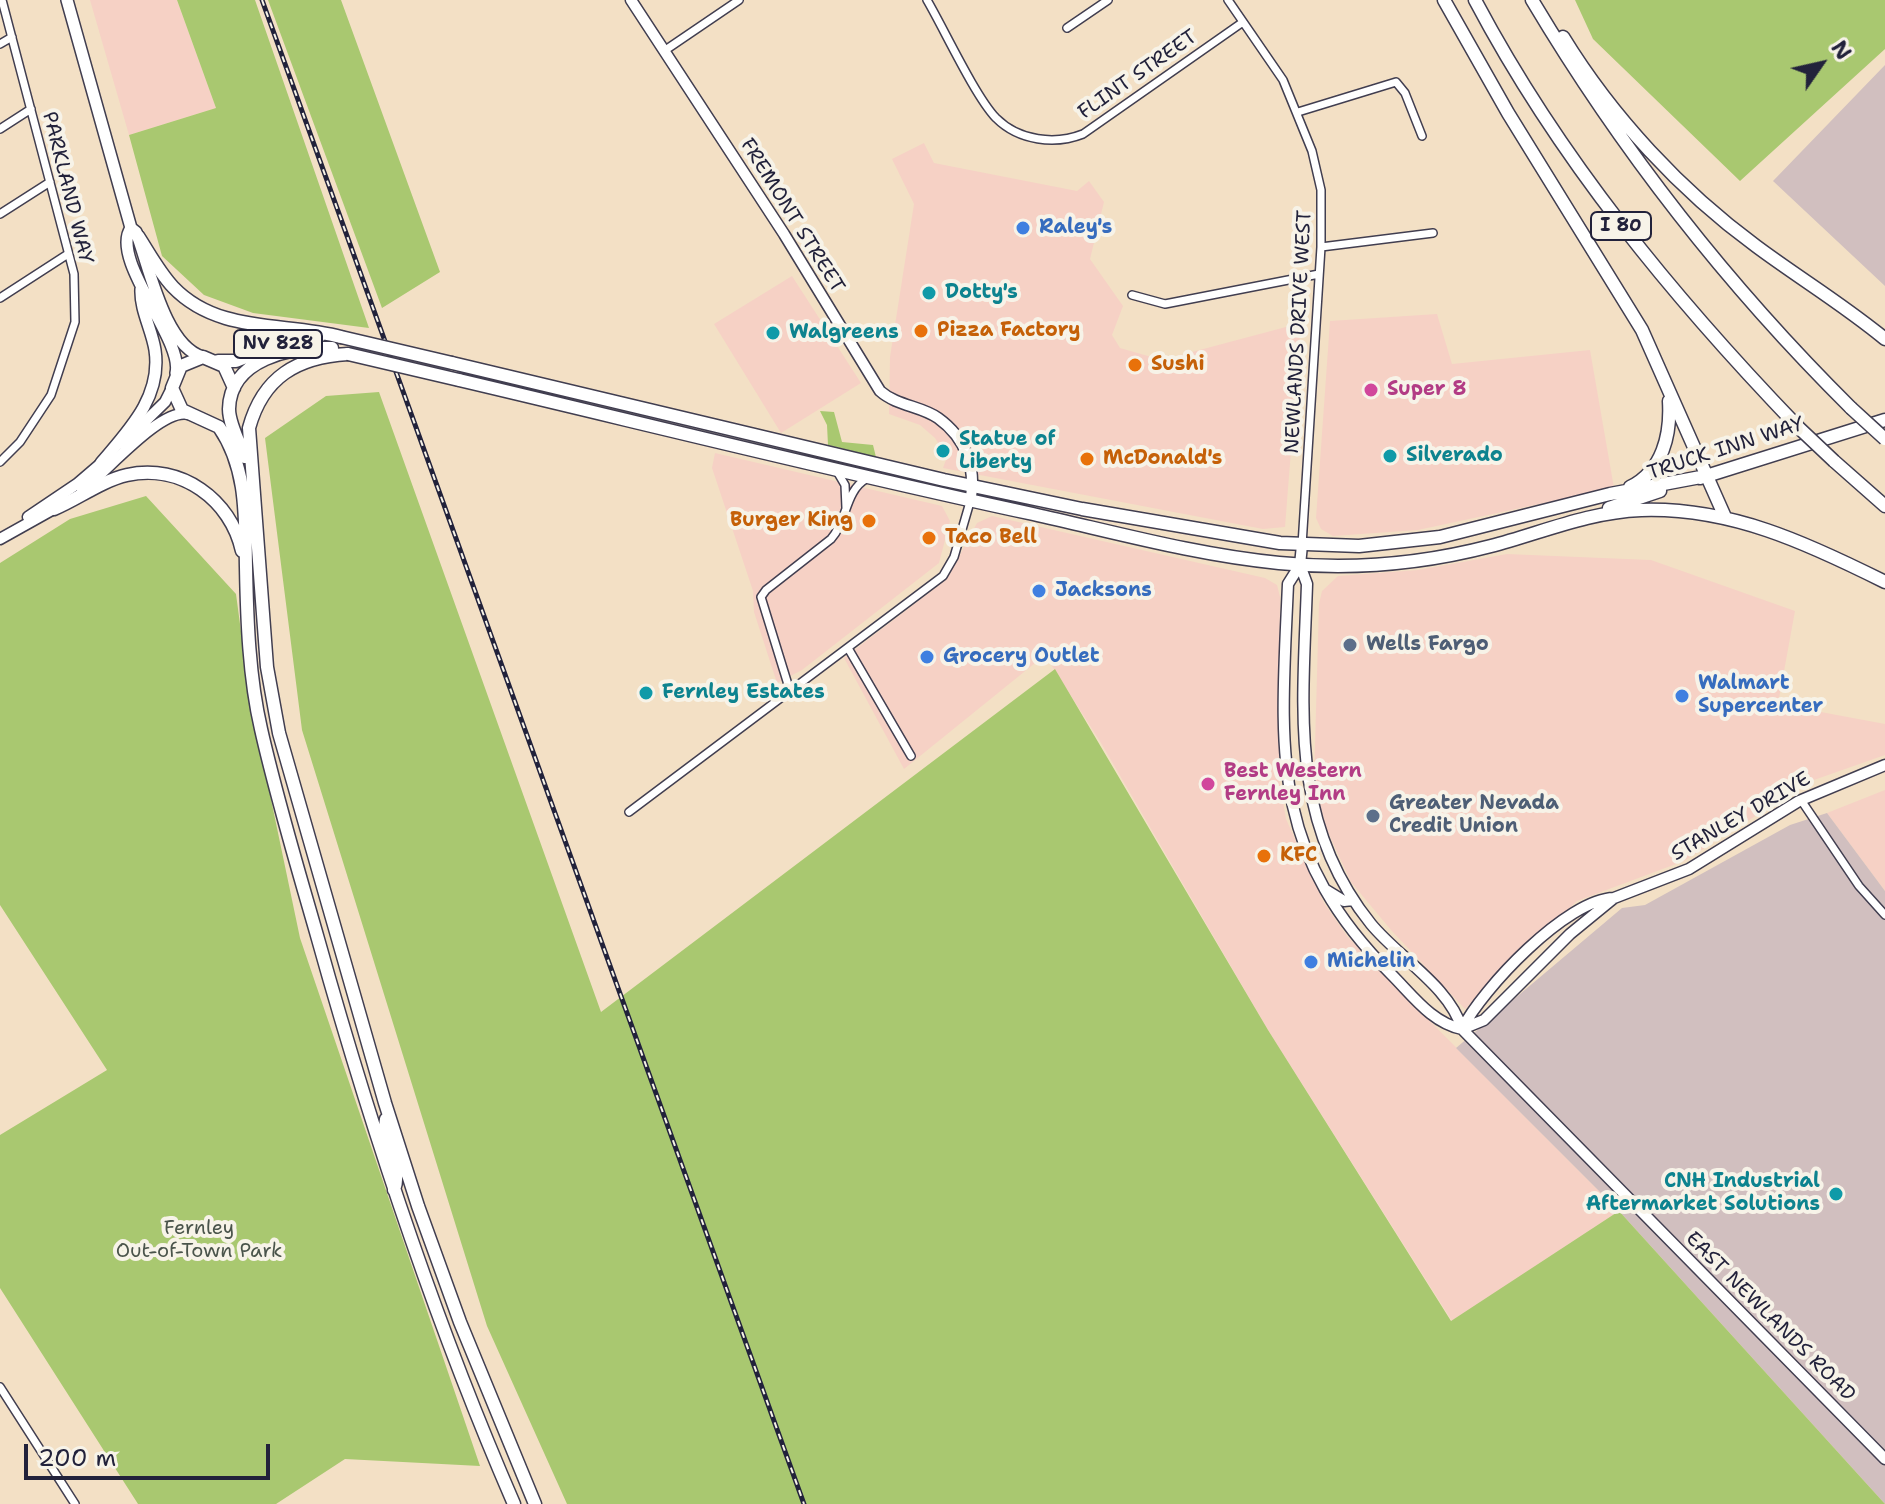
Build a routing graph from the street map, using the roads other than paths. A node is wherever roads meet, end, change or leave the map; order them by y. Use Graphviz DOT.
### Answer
graph roads {
  1 [pos="2,0"];
  2 [pos="67,0"];
  3 [pos="631,0"];
  4 [pos="739,0"];
  5 [pos="941,0"];
  6 [pos="1108,0"];
  7 [pos="1228,0"];
  8 [pos="1444,0"];
  9 [pos="1475,0"];
  10 [pos="1532,0"];
  11 [pos="1541,0"];
  12 [pos="929,3"];
  13 [pos="1243,22"];
  14 [pos="1067,28"];
  15 [pos="12,37"];
  16 [pos="0,44"];
  17 [pos="664,51"];
  18 [pos="31,109"];
  19 [pos="1298,112"];
  20 [pos="0,129"];
  21 [pos="1422,136"];
  22 [pos="50,182"];
  23 [pos="0,214"];
  24 [pos="135,232"];
  25 [pos="1433,233"];
  26 [pos="1321,247"];
  27 [pos="68,254"];
  28 [pos="1319,274"];
  29 [pos="141,289"];
  30 [pos="1132,295"];
  31 [pos="0,298"];
  32 [pos="341,337"];
  33 [pos="1885,339"];
  34 [pos="348,354"];
  35 [pos="203,357"];
  36 [pos="218,361"];
  37 [pos="176,373"];
  38 [pos="172,388"];
  39 [pos="234,388"];
  40 [pos="1669,393"];
  41 [pos="230,403"];
  42 [pos="188,414"];
  43 [pos="203,418"];
  44 [pos="1885,420"];
  45 [pos="1885,439"];
  46 [pos="0,462"];
  47 [pos="101,463"];
  48 [pos="251,467"];
  49 [pos="837,471"];
  50 [pos="1706,476"];
  51 [pos="867,478"];
  52 [pos="973,486"];
  53 [pos="1610,494"];
  54 [pos="970,502"];
  55 [pos="1885,506"];
  56 [pos="846,508"];
  57 [pos="54,509"];
  58 [pos="1725,517"];
  59 [pos="1580,518"];
  60 [pos="1,538"];
  61 [pos="1302,545"];
  62 [pos="246,562"];
  63 [pos="1300,565"];
  64 [pos="1885,582"];
  65 [pos="848,648"];
  66 [pos="790,691"];
  67 [pos="911,756"];
  68 [pos="1885,765"];
  69 [pos="271,767"];
  70 [pos="1801,800"];
  71 [pos="629,812"];
  72 [pos="311,843"];
  73 [pos="1322,886"];
  74 [pos="1614,898"];
  75 [pos="1353,900"];
  76 [pos="1885,915"];
  77 [pos="1462,1029"];
  78 [pos="388,1112"];
  79 [pos="394,1191"];
  80 [pos="427,1232"];
  81 [pos="0,1387"];
  82 [pos="1885,1459"];
  83 [pos="75,1504"];
  84 [pos="514,1504"];
  85 [pos="535,1504"];
  1 -- 15 [label="street, PARKLAND WAY"];
  2 -- 24 [label="main road"];
  3 -- 17 [label="street, FREMONT STREET"];
  4 -- 17 [label="street"];
  5 -- 12 [label="street"];
  6 -- 14 [label="street"];
  7 -- 13 [label="street, NEWLANDS DRIVE WEST"];
  8 -- 40 [label="highway"];
  9 -- 55 [label="highway, I 80, bridge"];
  10 -- 45 [label="highway, I 80, bridge"];
  11 -- 33 [label="highway"];
  12 -- 13 [label="street, FLINT STREET"];
  13 -- 19 [label="street, NEWLANDS DRIVE WEST"];
  15 -- 16 [label="street"];
  15 -- 18 [label="street, PARKLAND WAY"];
  17 -- 52 [label="street, FREMONT STREET"];
  18 -- 20 [label="street"];
  18 -- 22 [label="street, PARKLAND WAY"];
  19 -- 21 [label="street"];
  19 -- 26 [label="street, NEWLANDS DRIVE WEST"];
  22 -- 23 [label="street"];
  22 -- 27 [label="street, PARKLAND WAY"];
  24 -- 29 [label="main road"];
  24 -- 32 [label="highway"];
  24 -- 35 [label="main road"];
  25 -- 26 [label="street"];
  26 -- 28 [label="street, NEWLANDS DRIVE WEST"];
  27 -- 31 [label="street"];
  27 -- 46 [label="street, PARKLAND WAY"];
  28 -- 30 [label="street"];
  28 -- 61 [label="street, NEWLANDS DRIVE WEST"];
  29 -- 37 [label="main road"];
  29 -- 47 [label="main road"];
  32 -- 36 [label="highway, NV 828"];
  32 -- 52 [label="highway, bridge"];
  34 -- 39 [label="highway"];
  34 -- 48 [label="highway"];
  34 -- 49 [label="highway, bridge"];
  35 -- 36 [label="highway"];
  35 -- 37 [label="highway"];
  36 -- 39 [label="highway"];
  37 -- 38 [label="highway"];
  38 -- 42 [label="highway"];
  38 -- 47 [label="street"];
  39 -- 41 [label="highway"];
  40 -- 50 [label="highway"];
  40 -- 53 [label="highway"];
  41 -- 43 [label="highway"];
  41 -- 48 [label="highway"];
  42 -- 43 [label="highway"];
  42 -- 57 [label="street"];
  43 -- 62 [label="highway"];
  44 -- 50 [label="highway, TRUCK INN WAY"];
  47 -- 60 [label="street"];
  48 -- 72 [label="highway"];
  49 -- 51 [label="highway"];
  49 -- 56 [label="street"];
  50 -- 53 [label="highway"];
  50 -- 58 [label="highway"];
  50 -- 59 [label="highway, TRUCK INN WAY"];
  51 -- 54 [label="highway"];
  51 -- 56 [label="street"];
  52 -- 54 [label="street, FREMONT STREET"];
  52 -- 61 [label="highway"];
  53 -- 61 [label="highway"];
  54 -- 63 [label="highway"];
  54 -- 65 [label="street, FREMONT STREET"];
  56 -- 66 [label="street"];
  57 -- 60 [label="street"];
  57 -- 62 [label="highway"];
  58 -- 59 [label="highway"];
  58 -- 64 [label="highway"];
  59 -- 63 [label="highway"];
  61 -- 63 [label="street, EAST NEWLANDS ROAD"];
  62 -- 69 [label="highway"];
  63 -- 73 [label="street, EAST NEWLANDS ROAD"];
  63 -- 75 [label="street, EAST NEWLANDS ROAD"];
  65 -- 66 [label="street"];
  65 -- 67 [label="street"];
  66 -- 71 [label="street"];
  68 -- 70 [label="street, STANLEY DRIVE"];
  69 -- 72 [label="highway"];
  69 -- 79 [label="highway"];
  70 -- 74 [label="street, STANLEY DRIVE"];
  70 -- 76 [label="street"];
  72 -- 78 [label="highway"];
  73 -- 75 [label="street"];
  73 -- 77 [label="street, EAST NEWLANDS ROAD"];
  74 -- 77 [label="street, STANLEY DRIVE"];
  74 -- 77 [label="street, STANLEY DRIVE"];
  75 -- 77 [label="street, EAST NEWLANDS ROAD"];
  77 -- 82 [label="street, EAST NEWLANDS ROAD"];
  78 -- 79 [label="highway"];
  78 -- 80 [label="highway"];
  79 -- 80 [label="highway"];
  79 -- 84 [label="highway"];
  80 -- 85 [label="highway"];
  81 -- 83 [label="street"];
}
